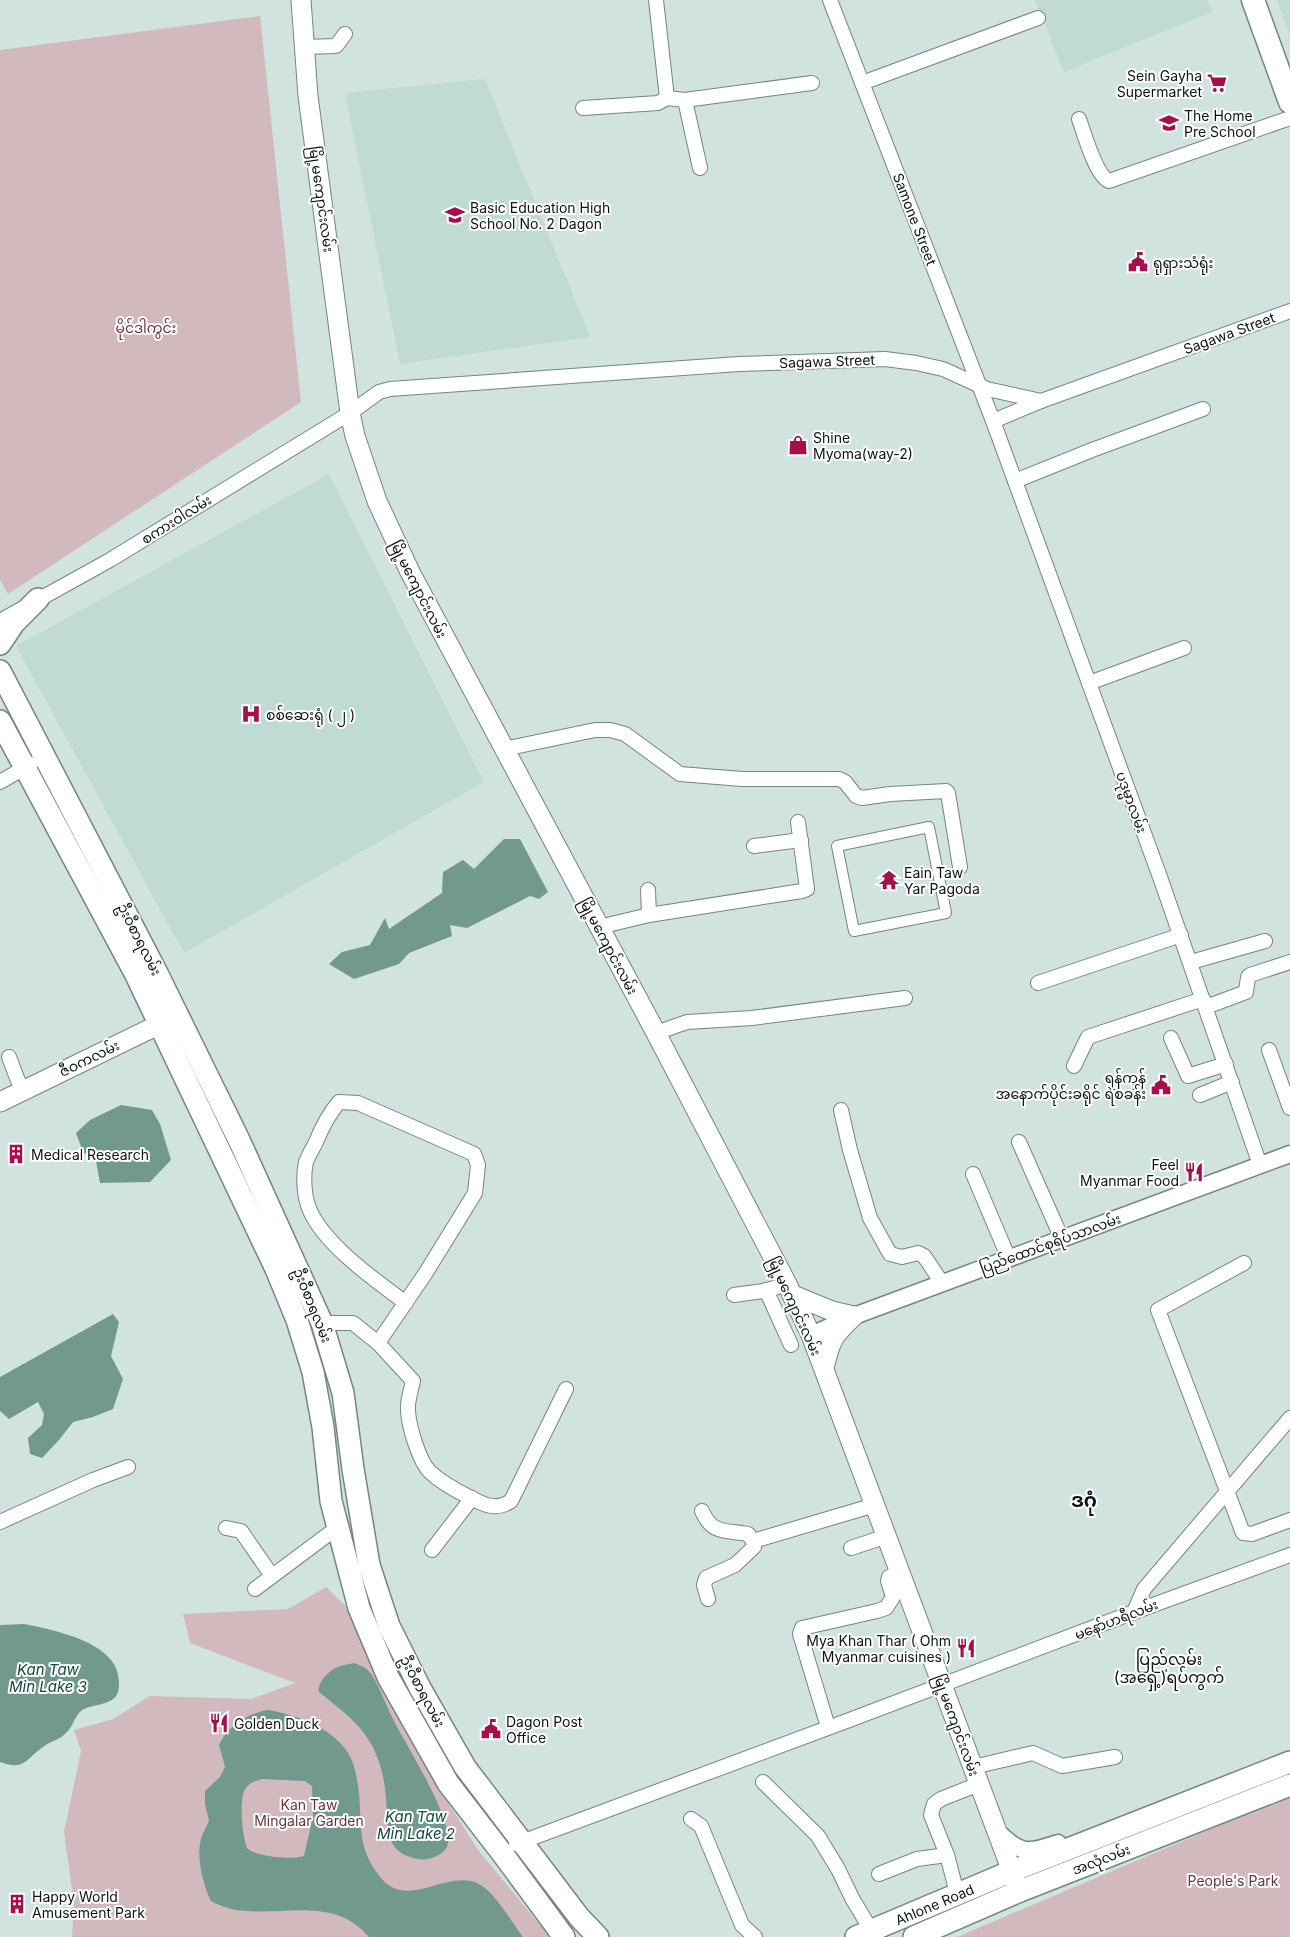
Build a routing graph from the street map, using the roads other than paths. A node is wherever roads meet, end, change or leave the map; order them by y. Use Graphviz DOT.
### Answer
graph roads {
  1 [pos="301,0"];
  2 [pos="656,0"];
  3 [pos="830,0"];
  4 [pos="1253,0"];
  5 [pos="1038,18"];
  6 [pos="345,34"];
  7 [pos="304,47"];
  8 [pos="862,82"];
  9 [pos="812,83"];
  10 [pos="667,98"];
  11 [pos="685,100"];
  12 [pos="1290,102"];
  13 [pos="583,108"];
  14 [pos="1290,118"];
  15 [pos="1079,119"];
  16 [pos="700,168"];
  17 [pos="1290,311"];
  18 [pos="980,386"];
  19 [pos="1041,401"];
  20 [pos="1203,409"];
  21 [pos="350,413"];
  22 [pos="993,421"];
  23 [pos="1000,439"];
  24 [pos="1015,481"];
  25 [pos="38,599"];
  26 [pos="0,622"];
  27 [pos="0,644"];
  28 [pos="1184,648"];
  29 [pos="0,670"];
  30 [pos="1089,683"];
  31 [pos="0,720"];
  32 [pos="504,749"];
  33 [pos="45,757"];
  34 [pos="25,768"];
  35 [pos="0,782"];
  36 [pos="798,822"];
  37 [pos="801,840"];
  38 [pos="754,846"];
  39 [pos="960,867"];
  40 [pos="114,890"];
  41 [pos="648,890"];
  42 [pos="95,899"];
  43 [pos="946,913"];
  44 [pos="649,915"];
  45 [pos="599,928"];
  46 [pos="1181,935"];
  47 [pos="1265,940"];
  48 [pos="1191,962"];
  49 [pos="1290,962"];
  50 [pos="1038,983"];
  51 [pos="905,998"];
  52 [pos="1204,1003"];
  53 [pos="176,1012"];
  54 [pos="158,1025"];
  55 [pos="656,1032"];
  56 [pos="1171,1038"];
  57 [pos="1269,1050"];
  58 [pos="9,1057"];
  59 [pos="1226,1064"];
  60 [pos="1074,1066"];
  61 [pos="1284,1071"];
  62 [pos="1232,1082"];
  63 [pos="22,1091"];
  64 [pos="1200,1095"];
  65 [pos="0,1102"];
  66 [pos="1290,1108"];
  67 [pos="841,1110"];
  68 [pos="227,1116"];
  69 [pos="206,1125"];
  70 [pos="1019,1142"];
  71 [pos="1290,1154"];
  72 [pos="1260,1165"];
  73 [pos="973,1174"];
  74 [pos="1062,1239"];
  75 [pos="1009,1259"];
  76 [pos="1244,1263"];
  77 [pos="942,1283"];
  78 [pos="790,1289"];
  79 [pos="766,1290"];
  80 [pos="734,1295"];
  81 [pos="406,1303"];
  82 [pos="854,1316"];
  83 [pos="323,1327"];
  84 [pos="811,1335"];
  85 [pos="302,1337"];
  86 [pos="378,1343"];
  87 [pos="791,1345"];
  88 [pos="824,1368"];
  89 [pos="566,1389"];
  90 [pos="1290,1418"];
  91 [pos="128,1467"];
  92 [pos="1226,1492"];
  93 [pos="472,1498"];
  94 [pos="875,1505"];
  95 [pos="359,1508"];
  96 [pos="702,1511"];
  97 [pos="336,1520"];
  98 [pos="1290,1520"];
  99 [pos="0,1522"];
  100 [pos="226,1528"];
  101 [pos="887,1536"];
  102 [pos="754,1541"];
  103 [pos="851,1548"];
  104 [pos="432,1550"];
  105 [pos="1290,1555"];
  106 [pos="900,1571"];
  107 [pos="272,1576"];
  108 [pos="255,1589"];
  109 [pos="708,1599"];
  110 [pos="1134,1612"];
  111 [pos="394,1636"];
  112 [pos="374,1645"];
  113 [pos="942,1685"];
  114 [pos="828,1727"];
  115 [pos="1115,1757"];
  116 [pos="1290,1762"];
  117 [pos="976,1775"];
  118 [pos="763,1782"];
  119 [pos="1290,1786"];
  120 [pos="691,1819"];
  121 [pos="998,1832"];
  122 [pos="1090,1840"];
  123 [pos="520,1841"];
  124 [pos="502,1853"];
  125 [pos="948,1855"];
  126 [pos="1012,1871"];
  127 [pos="879,1874"];
  128 [pos="1020,1891"];
  129 [pos="957,1893"];
  130 [pos="863,1933"];
  131 [pos="564,1937"];
  132 [pos="598,1937"];
  133 [pos="755,1937"];
  134 [pos="914,1937"];
  1 -- 7 [label="main road, မြို့မကျောင်းလမ်း"];
  2 -- 10 [label="street"];
  3 -- 8 [label="street, Samone Street"];
  4 -- 12 [label="highway"];
  5 -- 8 [label="street"];
  6 -- 7 [label="street"];
  7 -- 21 [label="main road, မြို့မကျောင်းလမ်း"];
  8 -- 18 [label="street, Samone Street"];
  9 -- 11 [label="street"];
  10 -- 11 [label="street"];
  10 -- 13 [label="street"];
  11 -- 16 [label="street"];
  14 -- 15 [label="street"];
  17 -- 19 [label="street, Sagawa Street"];
  18 -- 19 [label="street, Sagawa Street"];
  18 -- 21 [label="street, Sagawa Street"];
  18 -- 22 [label="street, Samone Street"];
  19 -- 22 [label="street"];
  20 -- 24 [label="street"];
  21 -- 25 [label="street, စကားဝါလမ်း"];
  21 -- 32 [label="main road, မြို့မကျောင်းလမ်း"];
  22 -- 23 [label="street, Samone Street"];
  23 -- 24 [label="street, ပဒုမ္မာလမ်း"];
  24 -- 30 [label="street, ပဒုမ္မာလမ်း"];
  25 -- 26 [label="street, စကားဝါလမ်း"];
  25 -- 27 [label="main road"];
  28 -- 30 [label="street"];
  29 -- 33 [label="main road, ဦးဝီစာရလမ်း"];
  30 -- 46 [label="street, ပဒုမ္မာလမ်း"];
  31 -- 34 [label="main road, ဦးဝီစာရလမ်း"];
  32 -- 39 [label="street"];
  32 -- 45 [label="main road, မြို့မကျောင်းလမ်း"];
  33 -- 34 [label="street"];
  33 -- 40 [label="main road, ဦးဝီစာရလမ်း"];
  34 -- 35 [label="street"];
  34 -- 42 [label="main road, ဦးဝီစာရလမ်း"];
  36 -- 37 [label="street"];
  37 -- 38 [label="street"];
  37 -- 44 [label="street"];
  40 -- 42 [label="main road"];
  40 -- 53 [label="main road, ဦးဝီစာရလမ်း"];
  41 -- 44 [label="street"];
  42 -- 54 [label="main road, ဦးဝီစာရလမ်း"];
  43 -- 43 [label="street"];
  44 -- 45 [label="street"];
  45 -- 55 [label="main road, မြို့မကျောင်းလမ်း"];
  46 -- 48 [label="street, ပဒုမ္မာလမ်း"];
  46 -- 50 [label="street"];
  47 -- 48 [label="street"];
  48 -- 52 [label="street, ပဒုမ္မာလမ်း"];
  49 -- 52 [label="street"];
  51 -- 55 [label="street"];
  52 -- 59 [label="street, ပဒုမ္မာလမ်း"];
  52 -- 60 [label="street"];
  53 -- 54 [label="main road, ဇီဝကလမ်း"];
  53 -- 68 [label="main road, ဦးဝီစာရလမ်း"];
  54 -- 63 [label="main road, ဇီဝကလမ်း"];
  54 -- 69 [label="main road, ဦးဝီစာရလမ်း"];
  55 -- 78 [label="main road, မြို့မကျောင်းလမ်း"];
  56 -- 59 [label="street"];
  57 -- 61 [label="street"];
  58 -- 63 [label="street"];
  59 -- 62 [label="street, ပဒုမ္မာလမ်း"];
  61 -- 66 [label="street"];
  62 -- 64 [label="street"];
  62 -- 72 [label="street, ပဒုမ္မာလမ်း"];
  63 -- 65 [label="main road, ဇီဝကလမ်း"];
  67 -- 77 [label="street"];
  68 -- 69 [label="main road"];
  68 -- 83 [label="main road, ဦးဝီစာရလမ်း"];
  69 -- 85 [label="main road, ဦးဝီစာရလမ်း"];
  70 -- 74 [label="street"];
  71 -- 72 [label="street, ပြည်ထောင်စုရိပ်သာလမ်း"];
  72 -- 74 [label="street, ပြည်ထောင်စုရိပ်သာလမ်း"];
  73 -- 75 [label="street"];
  74 -- 75 [label="street, ပြည်ထောင်စုရိပ်သာလမ်း"];
  75 -- 77 [label="street, ပြည်ထောင်စုရိပ်သာလမ်း"];
  76 -- 92 [label="street"];
  77 -- 82 [label="street, ပြည်ထောင်စုရိပ်သာလမ်း"];
  78 -- 79 [label="street"];
  78 -- 82 [label="main road"];
  78 -- 84 [label="main road, မြို့မကျောင်းလမ်း"];
  79 -- 80 [label="street"];
  79 -- 87 [label="street"];
  81 -- 81 [label="street"];
  81 -- 86 [label="street"];
  82 -- 84 [label="street, ပြည်ထောင်စုရိပ်သာလမ်း"];
  82 -- 88 [label="main road"];
  83 -- 85 [label="main road"];
  83 -- 86 [label="street"];
  83 -- 95 [label="main road, ဦးဝီစာရလမ်း"];
  84 -- 88 [label="main road, မြို့မကျောင်းလမ်း"];
  85 -- 97 [label="main road, ဦးဝီစာရလမ်း"];
  86 -- 93 [label="street"];
  88 -- 94 [label="main road, မြို့မကျောင်းလမ်း"];
  89 -- 93 [label="street"];
  90 -- 92 [label="street"];
  91 -- 99 [label="street"];
  92 -- 98 [label="street"];
  92 -- 110 [label="street"];
  93 -- 104 [label="street"];
  94 -- 101 [label="main road, မြို့မကျောင်းလမ်း"];
  94 -- 102 [label="street"];
  95 -- 97 [label="main road"];
  95 -- 111 [label="main road, ဦးဝီစာရလမ်း"];
  96 -- 102 [label="street"];
  97 -- 107 [label="street"];
  97 -- 112 [label="main road, ဦးဝီစာရလမ်း"];
  100 -- 107 [label="street"];
  101 -- 103 [label="street"];
  101 -- 106 [label="main road, မြို့မကျောင်းလမ်း"];
  102 -- 109 [label="street"];
  105 -- 110 [label="street, မနော်ဟရီလမ်း"];
  106 -- 113 [label="main road, မြို့မကျောင်းလမ်း"];
  106 -- 114 [label="street"];
  107 -- 108 [label="street"];
  110 -- 113 [label="street, မနော်ဟရီလမ်း"];
  111 -- 112 [label="main road"];
  111 -- 123 [label="main road, ဦးဝီစာရလမ်း"];
  112 -- 124 [label="main road, ဦးဝီစာရလမ်း"];
  113 -- 114 [label="street, မနော်ဟရီလမ်း"];
  113 -- 117 [label="main road, မြို့မကျောင်းလမ်း"];
  114 -- 123 [label="street, မနော်ဟရီလမ်း"];
  115 -- 117 [label="street"];
  116 -- 122 [label="main road, အလုံလမ်း"];
  117 -- 121 [label="main road, မြို့မကျောင်းလမ်း"];
  117 -- 125 [label="street"];
  118 -- 130 [label="street"];
  119 -- 128 [label="main road, အလုံလမ်း"];
  120 -- 133 [label="street"];
  121 -- 122 [label="street"];
  121 -- 126 [label="main road, မြို့မကျောင်းလမ်း"];
  122 -- 126 [label="main road, အလုံလမ်း"];
  123 -- 124 [label="street, မနော်ဟရီလမ်း"];
  123 -- 132 [label="main road, ဦးဝီစာရလမ်း"];
  124 -- 131 [label="main road, ဦးဝီစာရလမ်း"];
  125 -- 127 [label="street"];
  125 -- 129 [label="street"];
  126 -- 128 [label="main road, မြို့မကျောင်းလမ်း"];
  126 -- 129 [label="main road, Ahlone Road"];
  128 -- 134 [label="main road, အလုံလမ်း"];
  129 -- 130 [label="main road, Ahlone Road"];
}
